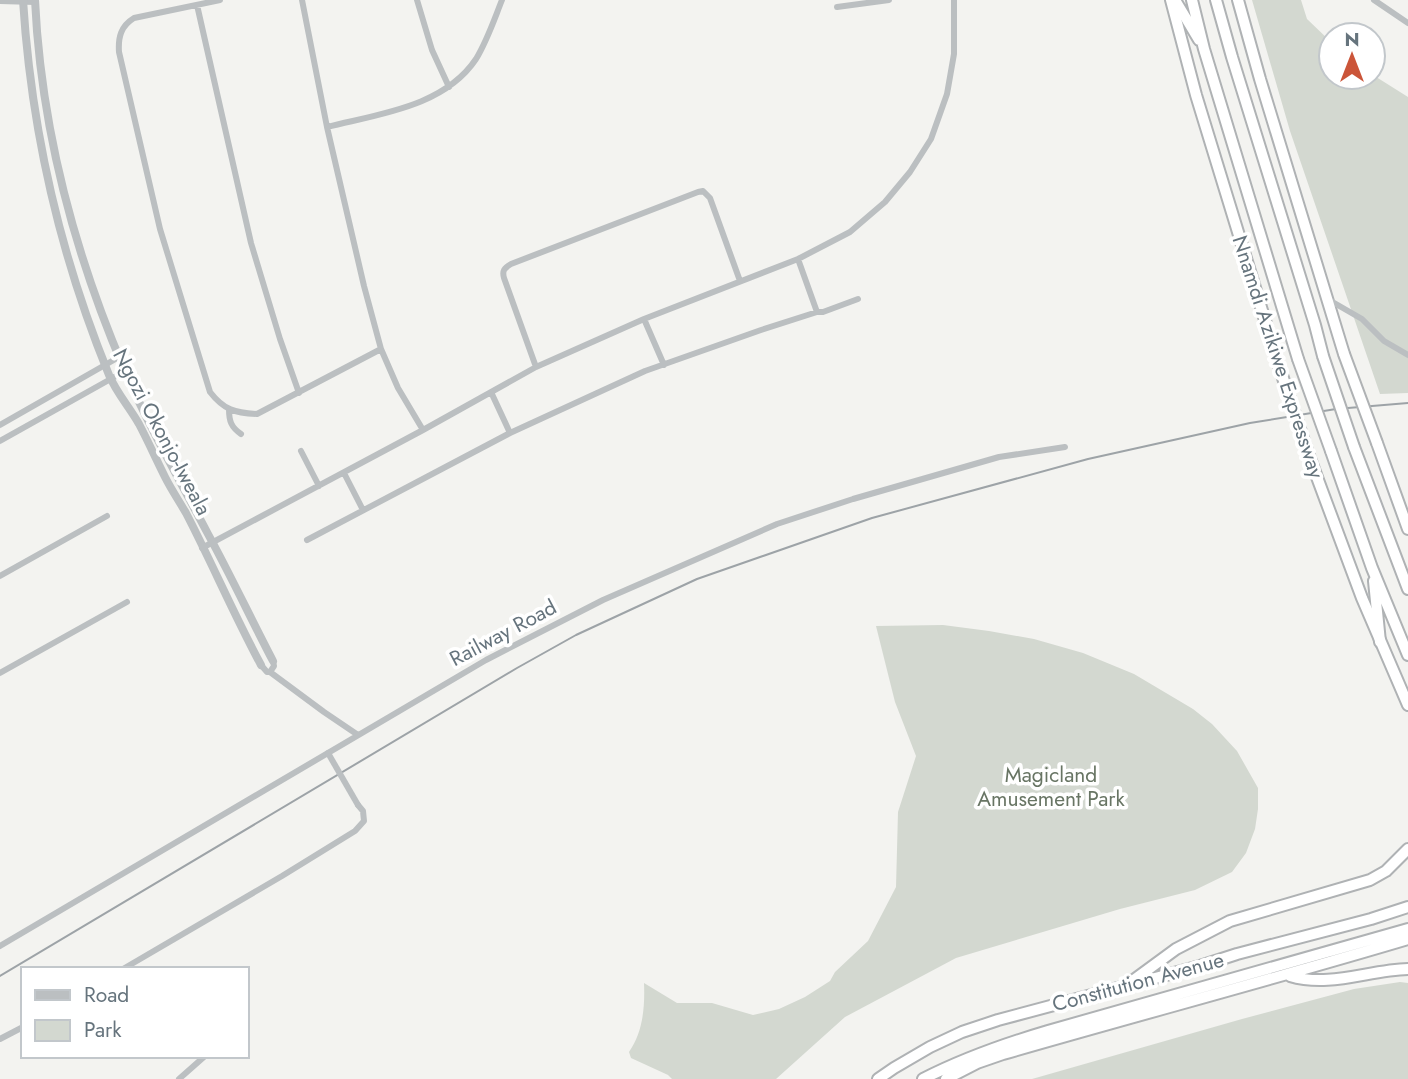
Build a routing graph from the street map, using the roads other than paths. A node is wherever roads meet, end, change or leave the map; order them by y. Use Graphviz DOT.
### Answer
graph roads {
  1 [pos="220,0"];
  2 [pos="302,0"];
  3 [pos="418,0"];
  4 [pos="502,0"];
  5 [pos="889,0"];
  6 [pos="954,0"];
  7 [pos="1173,0"];
  8 [pos="1192,0"];
  9 [pos="1216,0"];
  10 [pos="1238,0"];
  11 [pos="1374,0"];
  12 [pos="0,1"];
  13 [pos="23,1"];
  14 [pos="35,1"];
  15 [pos="197,5"];
  16 [pos="837,7"];
  17 [pos="1408,23"];
  18 [pos="1204,49"];
  19 [pos="449,86"];
  20 [pos="327,127"];
  21 [pos="798,259"];
  22 [pos="740,281"];
  23 [pos="858,299"];
  24 [pos="1327,299"];
  25 [pos="817,312"];
  26 [pos="644,319"];
  27 [pos="381,349"];
  28 [pos="1408,355"];
  29 [pos="119,357"];
  30 [pos="105,365"];
  31 [pos="664,365"];
  32 [pos="536,367"];
  33 [pos="125,371"];
  34 [pos="110,379"];
  35 [pos="491,392"];
  36 [pos="299,393"];
  37 [pos="229,409"];
  38 [pos="0,425"];
  39 [pos="423,430"];
  40 [pos="510,433"];
  41 [pos="241,434"];
  42 [pos="0,441"];
  43 [pos="1065,447"];
  44 [pos="300,451"];
  45 [pos="344,473"];
  46 [pos="319,486"];
  47 [pos="363,510"];
  48 [pos="107,516"];
  49 [pos="1408,529"];
  50 [pos="307,540"];
  51 [pos="212,542"];
  52 [pos="202,548"];
  53 [pos="1373,568"];
  54 [pos="0,576"];
  55 [pos="1405,578"];
  56 [pos="1408,589"];
  57 [pos="127,602"];
  58 [pos="1380,642"];
  59 [pos="1408,654"];
  60 [pos="273,661"];
  61 [pos="261,665"];
  62 [pos="270,672"];
  63 [pos="0,673"];
  64 [pos="1408,705"];
  65 [pos="358,735"];
  66 [pos="328,753"];
  67 [pos="1408,849"];
  68 [pos="1408,907"];
  69 [pos="1408,929"];
  70 [pos="1408,939"];
  71 [pos="0,946"];
  72 [pos="126,967"];
  73 [pos="1408,969"];
  74 [pos="1283,976"];
  75 [pos="1247,980"];
  76 [pos="1126,986"];
  77 [pos="21,1028"];
  78 [pos="0,1039"];
  79 [pos="203,1058"];
  80 [pos="179,1079"];
  81 [pos="878,1079"];
  82 [pos="923,1079"];
  83 [pos="946,1079"];
  1 -- 15 [label="street"];
  2 -- 20 [label="street"];
  3 -- 19 [label="street"];
  4 -- 19 [label="street"];
  5 -- 16 [label="street"];
  6 -- 21 [label="street"];
  7 -- 18 [label="highway"];
  7 -- 58 [label="highway, Nnamdi Azikiwe Expressway, bridge"];
  8 -- 18 [label="highway, Nnamdi Azikiwe Expressway"];
  9 -- 55 [label="highway, Nnamdi Azikiwe Expressway, bridge"];
  10 -- 24 [label="highway"];
  11 -- 17 [label="street"];
  12 -- 13 [label="street"];
  13 -- 14 [label="street"];
  13 -- 30 [label="street, Ngozi Okonjo-Iweala"];
  14 -- 29 [label="street, Ngozi Okonjo-Iweala"];
  15 -- 36 [label="street"];
  15 -- 37 [label="street"];
  18 -- 53 [label="highway, Nnamdi Azikiwe Expressway, bridge"];
  19 -- 20 [label="street"];
  20 -- 27 [label="street"];
  21 -- 22 [label="street"];
  21 -- 25 [label="street"];
  22 -- 26 [label="street"];
  22 -- 32 [label="street"];
  23 -- 25 [label="street"];
  24 -- 28 [label="street"];
  24 -- 49 [label="highway, bridge"];
  25 -- 31 [label="street"];
  26 -- 31 [label="street"];
  26 -- 32 [label="street"];
  27 -- 36 [label="street"];
  27 -- 39 [label="street"];
  29 -- 30 [label="street"];
  29 -- 33 [label="street, Ngozi Okonjo-Iweala"];
  30 -- 34 [label="street, Ngozi Okonjo-Iweala"];
  30 -- 38 [label="street"];
  31 -- 40 [label="street"];
  32 -- 35 [label="street"];
  33 -- 34 [label="street"];
  33 -- 51 [label="street, Ngozi Okonjo-Iweala"];
  34 -- 42 [label="street"];
  34 -- 52 [label="street, Ngozi Okonjo-Iweala"];
  35 -- 39 [label="street"];
  35 -- 40 [label="street"];
  36 -- 37 [label="street"];
  37 -- 41 [label="street"];
  39 -- 45 [label="street"];
  40 -- 47 [label="street"];
  43 -- 65 [label="street, Railway Road"];
  44 -- 46 [label="street"];
  45 -- 46 [label="street"];
  45 -- 47 [label="street"];
  46 -- 51 [label="street"];
  47 -- 50 [label="street"];
  48 -- 54 [label="street"];
  51 -- 52 [label="street"];
  51 -- 60 [label="street, Ngozi Okonjo-Iweala"];
  52 -- 61 [label="street, Ngozi Okonjo-Iweala"];
  53 -- 58 [label="highway"];
  53 -- 59 [label="highway, Nnamdi Azikiwe Expressway"];
  55 -- 56 [label="highway, Nnamdi Azikiwe Expressway"];
  57 -- 63 [label="street"];
  58 -- 64 [label="highway, Nnamdi Azikiwe Expressway"];
  60 -- 62 [label="street"];
  61 -- 62 [label="street"];
  62 -- 65 [label="street"];
  65 -- 66 [label="street, Railway Road"];
  66 -- 71 [label="street, Railway Road"];
  66 -- 72 [label="street, bridge"];
  67 -- 76 [label="highway"];
  68 -- 76 [label="highway, Constitution Avenue"];
  69 -- 75 [label="highway, Constitution Avenue"];
  70 -- 74 [label="highway"];
  73 -- 74 [label="highway"];
  74 -- 75 [label="highway"];
  75 -- 82 [label="highway, Constitution Avenue"];
  75 -- 83 [label="highway"];
  76 -- 81 [label="highway, Constitution Avenue"];
  77 -- 78 [label="street"];
  79 -- 80 [label="street"];
}
